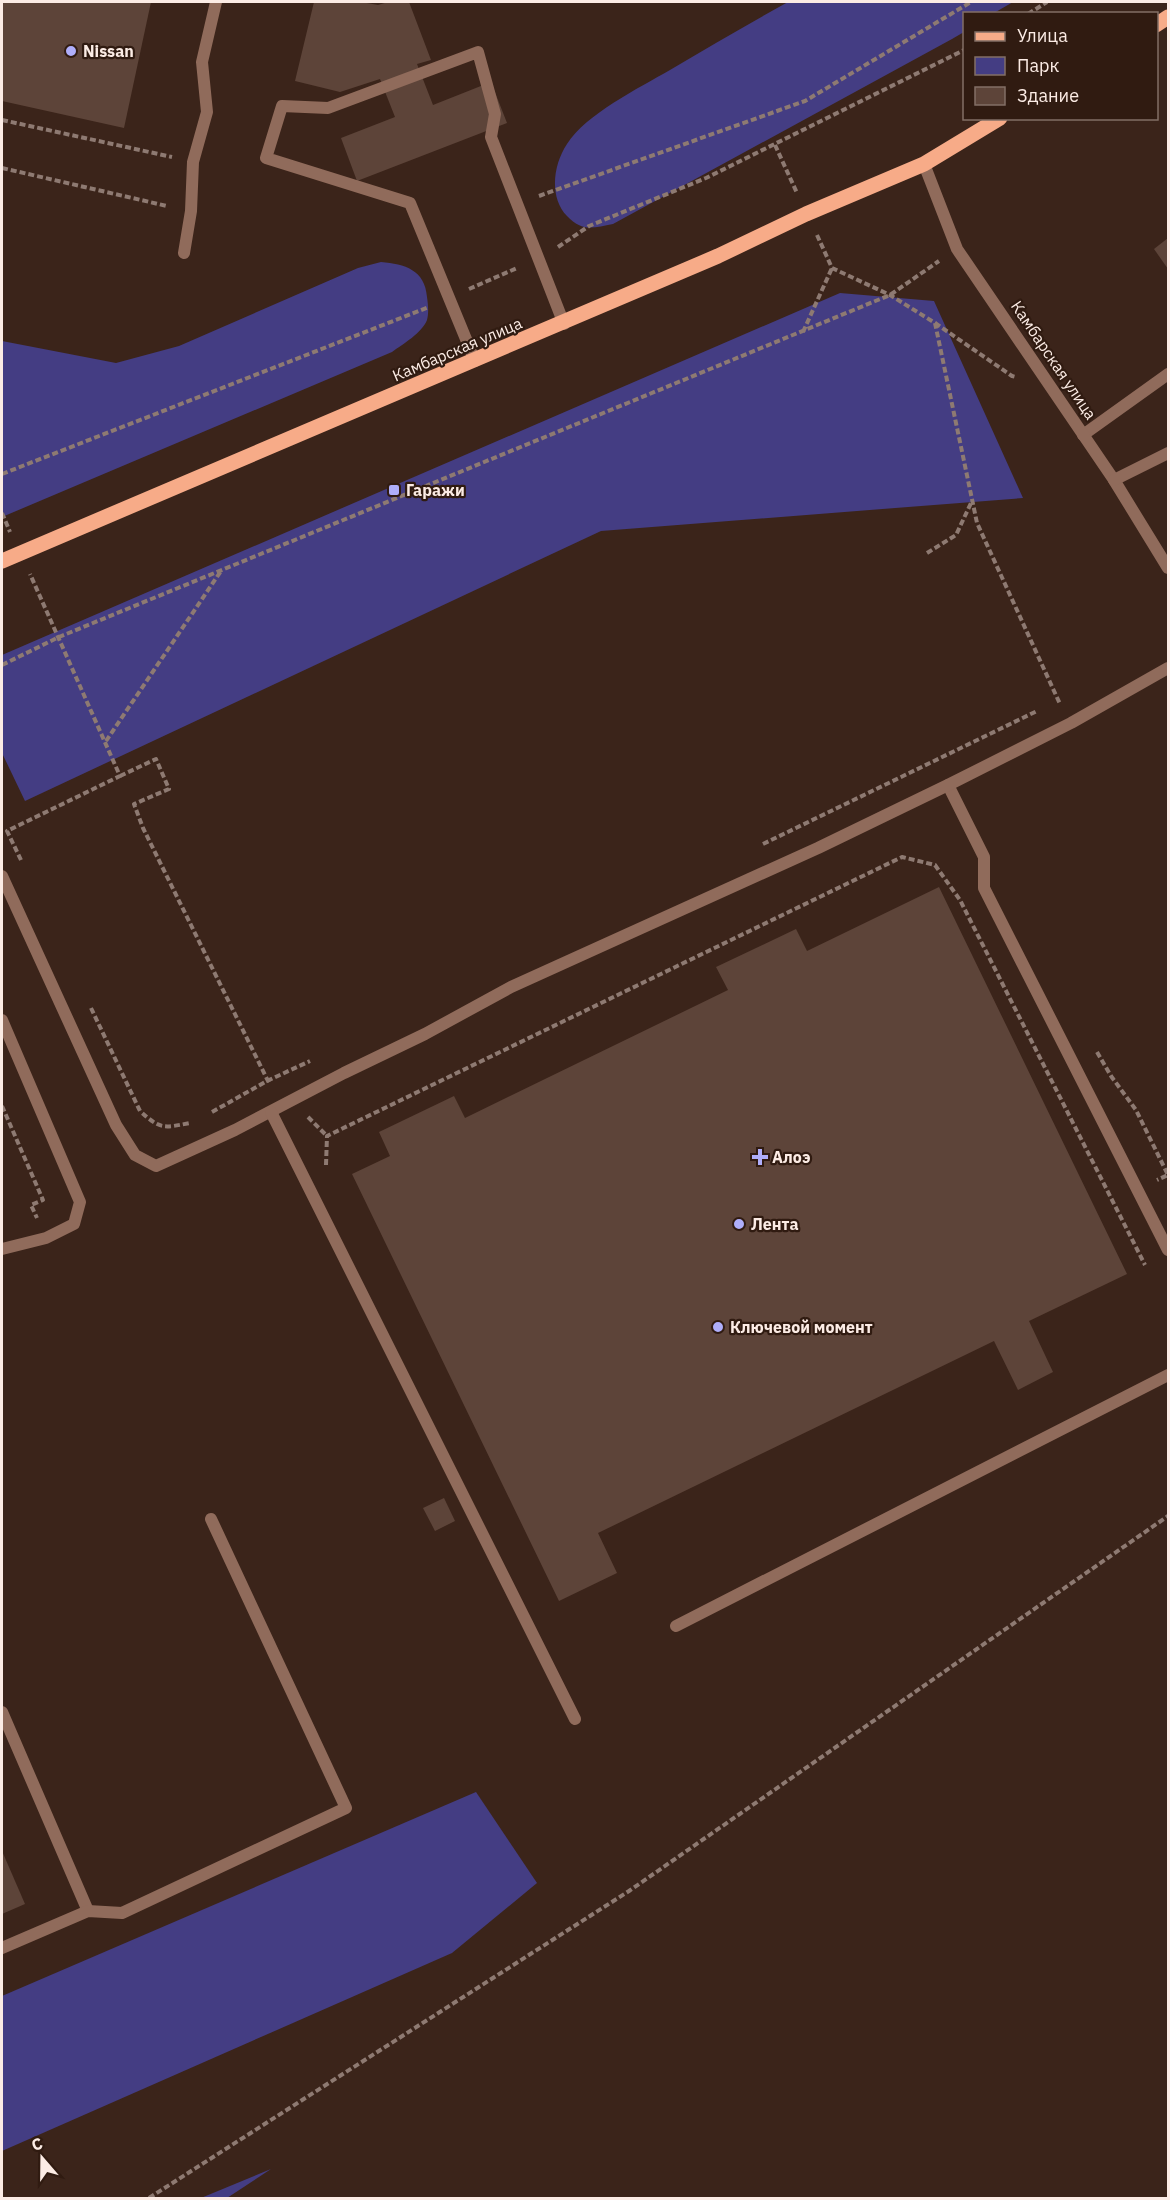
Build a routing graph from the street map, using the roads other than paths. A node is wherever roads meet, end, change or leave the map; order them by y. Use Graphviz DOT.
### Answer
graph roads {
  1 [pos="216,2"];
  2 [pos="997,120"];
  3 [pos="924,164"];
  4 [pos="184,253"];
  5 [pos="564,324"];
  6 [pos="475,361"];
  7 [pos="1168,374"];
  8 [pos="1083,435"];
  9 [pos="1168,453"];
  10 [pos="1114,480"];
  11 [pos="20,553"];
  12 [pos="2,554"];
  13 [pos="2,561"];
  14 [pos="1168,568"];
  15 [pos="1168,668"];
  16 [pos="948,785"];
  17 [pos="2,876"];
  18 [pos="2,1020"];
  19 [pos="271,1112"];
  20 [pos="2,1249"];
  21 [pos="1168,1250"];
  22 [pos="1168,1375"];
  23 [pos="211,1519"];
  24 [pos="676,1626"];
  25 [pos="2,1712"];
  26 [pos="575,1719"];
  27 [pos="88,1911"];
  28 [pos="2,1948"];
  1 -- 4 [label="street"];
  2 -- 3 [label="main road, Камбарская улица"];
  3 -- 5 [label="main road, Камбарская улица"];
  3 -- 8 [label="street, Камбарская улица"];
  5 -- 6 [label="main road, Камбарская улица"];
  5 -- 6 [label="street"];
  6 -- 11 [label="main road, Камбарская улица"];
  7 -- 8 [label="street"];
  8 -- 10 [label="street, Камбарская улица"];
  9 -- 10 [label="street"];
  10 -- 14 [label="street, Камбарская улица"];
  11 -- 12 [label="main road"];
  11 -- 13 [label="main road, Камбарская улица"];
  15 -- 16 [label="street"];
  16 -- 19 [label="street"];
  16 -- 21 [label="street"];
  17 -- 19 [label="street"];
  18 -- 20 [label="street"];
  19 -- 26 [label="street"];
  22 -- 24 [label="street"];
  23 -- 27 [label="street"];
  25 -- 27 [label="street"];
  27 -- 28 [label="street"];
}
